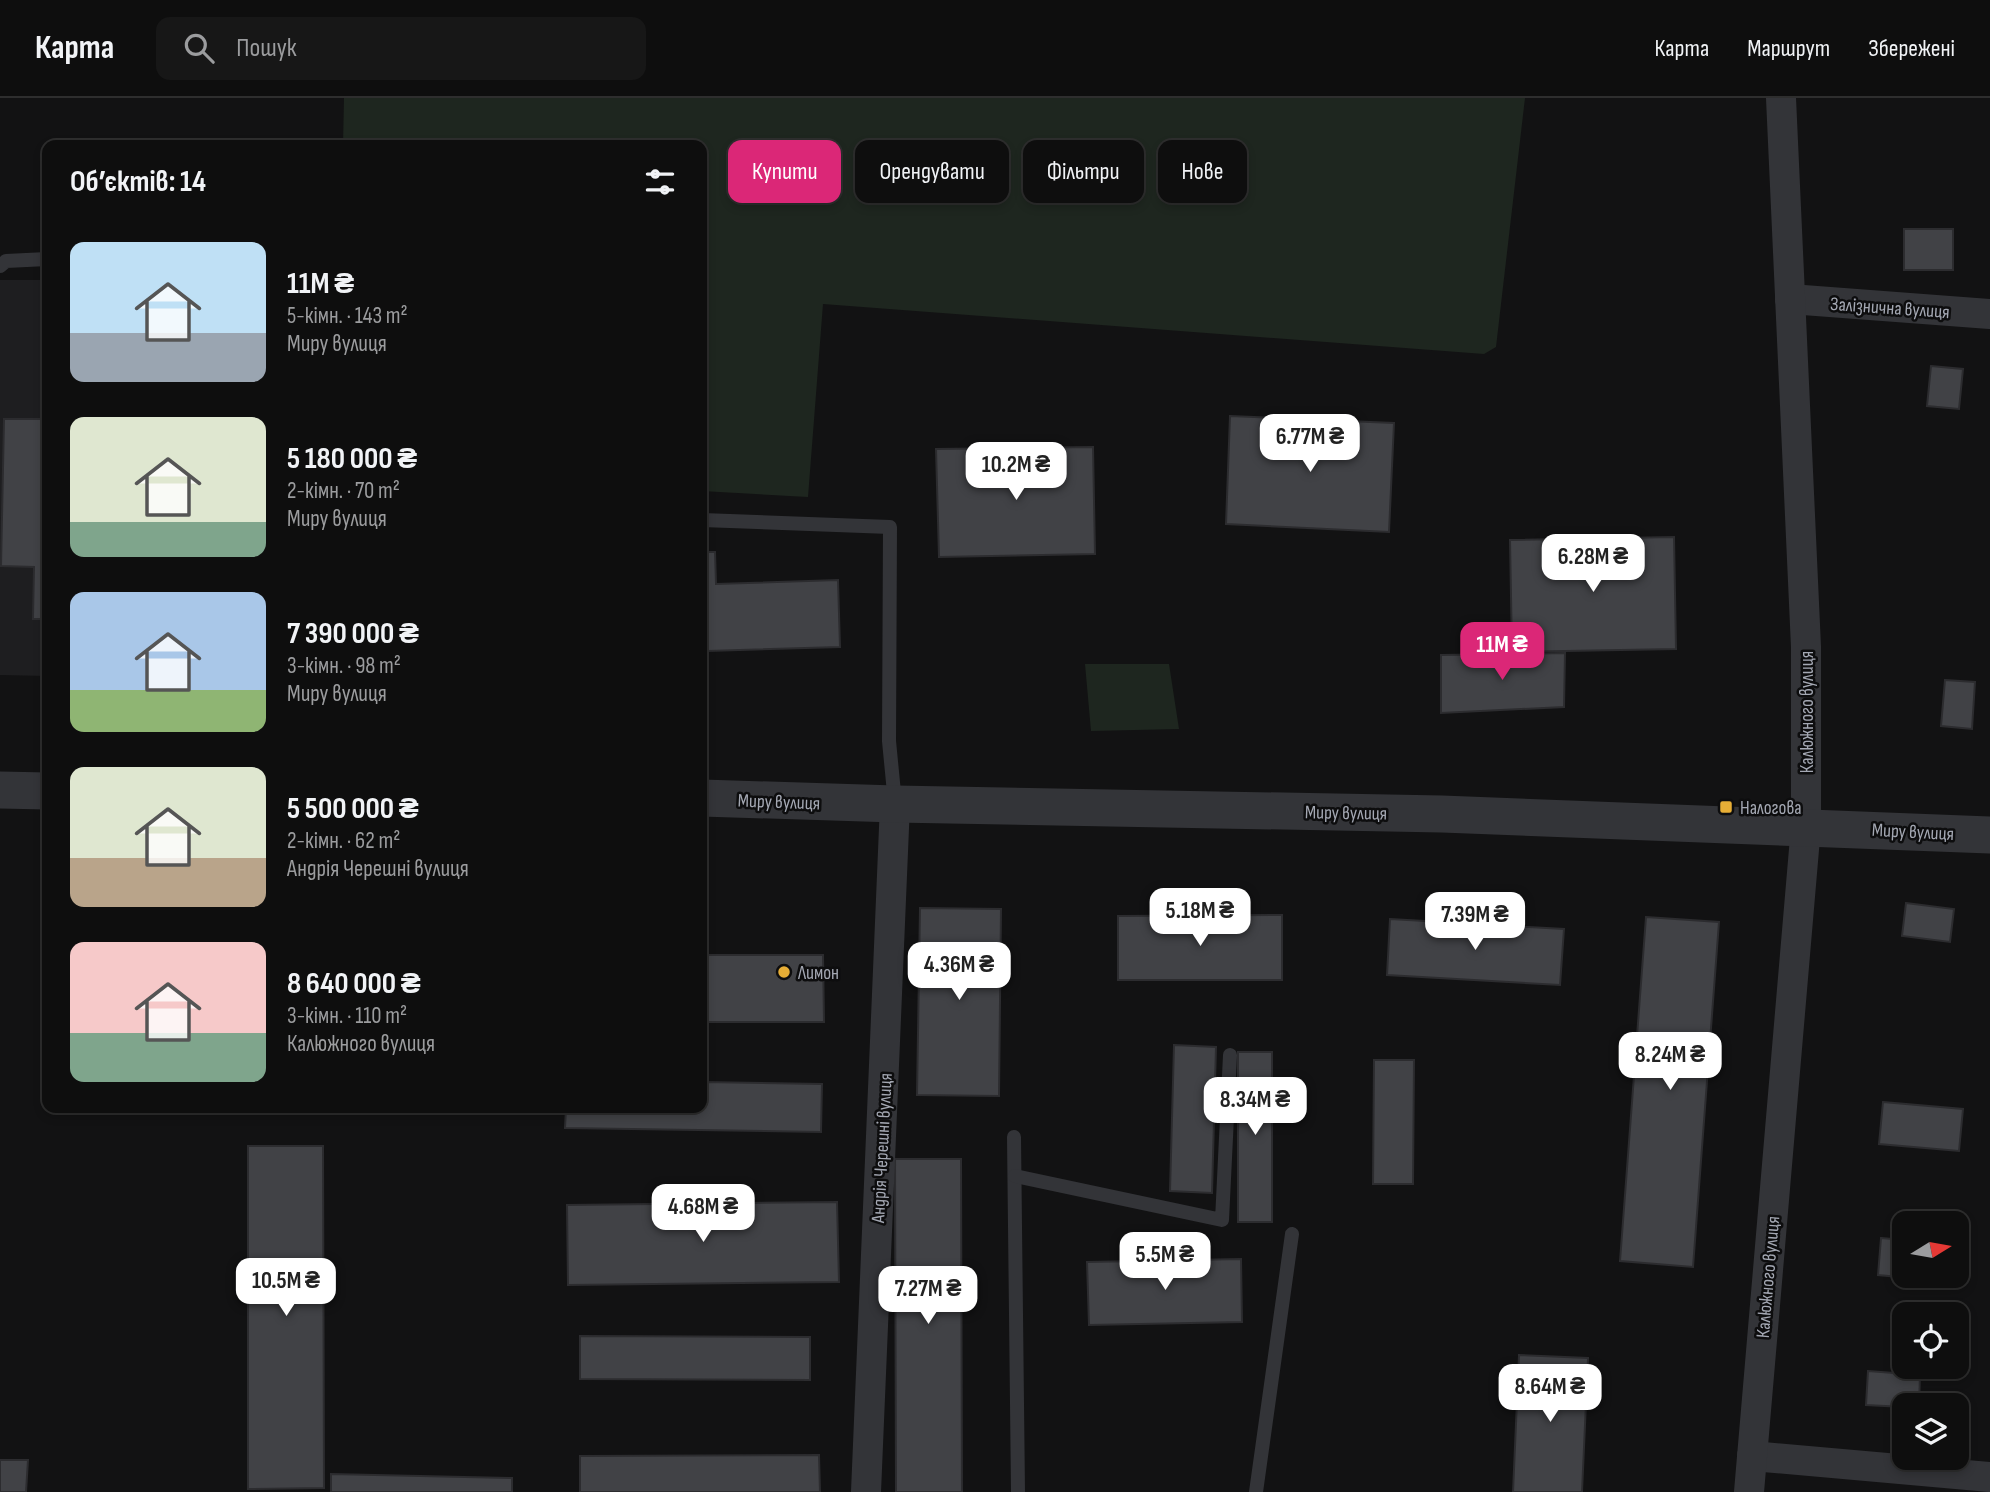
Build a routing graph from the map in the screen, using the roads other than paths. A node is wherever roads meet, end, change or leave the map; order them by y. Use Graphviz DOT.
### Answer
graph roads {
  1 [pos="1781,98"];
  2 [pos="42,259"];
  3 [pos="0,266"];
  4 [pos="1790,299"];
  5 [pos="1990,314"];
  6 [pos="707,520"];
  7 [pos="0,790"];
  8 [pos="42,791"];
  9 [pos="707,798"];
  10 [pos="895,804"];
  11 [pos="1806,826"];
  12 [pos="1990,835"];
  13 [pos="1230,1055"];
  14 [pos="1014,1137"];
  15 [pos="1015,1176"];
  16 [pos="1292,1234"];
  17 [pos="1752,1456"];
  18 [pos="1990,1477"];
  19 [pos="866,1492"];
  20 [pos="1018,1492"];
  21 [pos="1256,1492"];
  22 [pos="1749,1492"];
  1 -- 4 [label="street, Калюжного вулиця"];
  2 -- 3 [label="lane"];
  4 -- 5 [label="street, Залізнична вулиця"];
  4 -- 11 [label="street, Калюжного вулиця"];
  6 -- 10 [label="lane"];
  7 -- 8 [label="street"];
  9 -- 10 [label="street, Миру вулиця"];
  10 -- 11 [label="street, Миру вулиця"];
  10 -- 19 [label="street, Андрія Черешні вулиця"];
  11 -- 12 [label="street, Миру вулиця"];
  11 -- 17 [label="street, Калюжного вулиця"];
  13 -- 15 [label="lane"];
  14 -- 15 [label="lane"];
  15 -- 20 [label="lane"];
  16 -- 21 [label="lane"];
  17 -- 18 [label="street"];
  17 -- 22 [label="street, Калюжного вулиця"];
}
